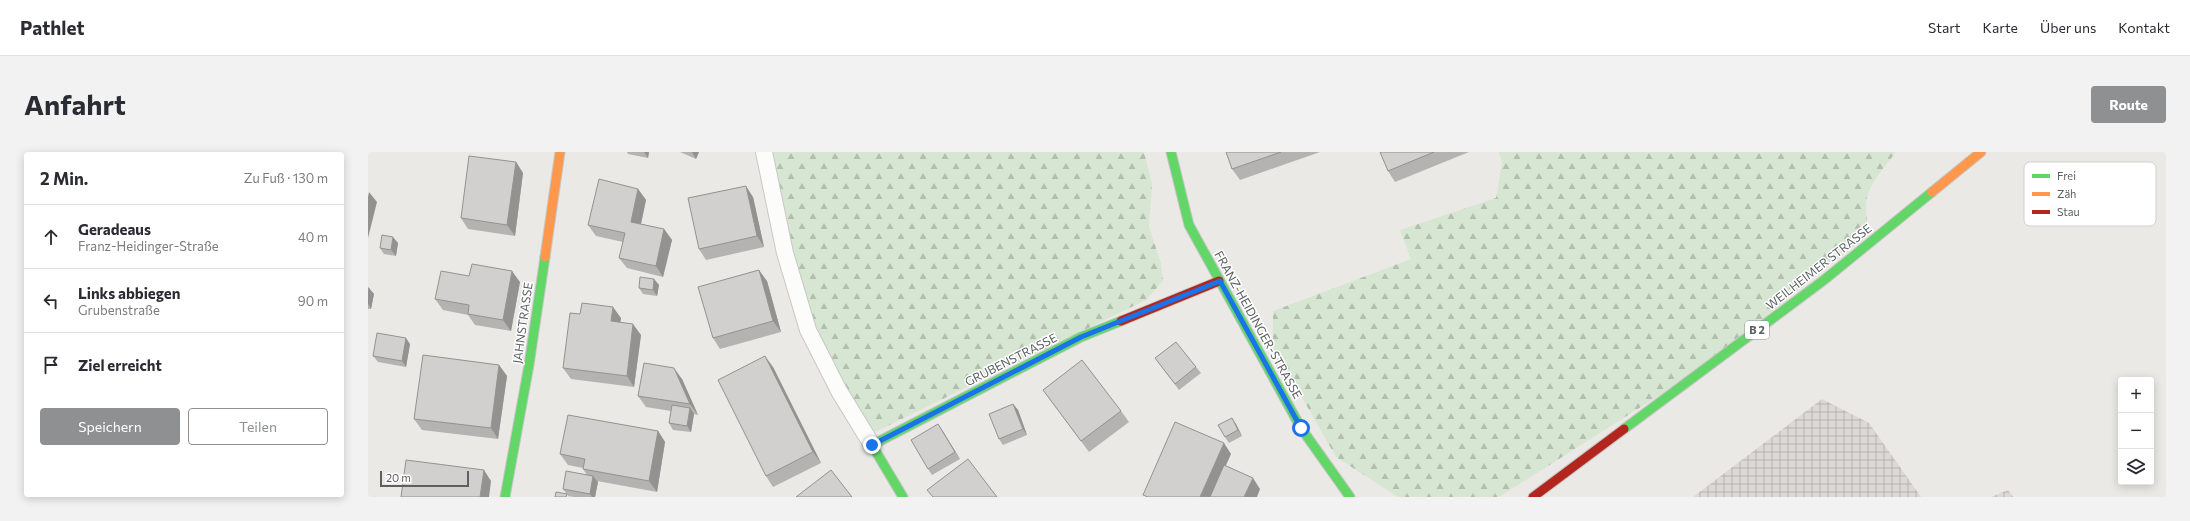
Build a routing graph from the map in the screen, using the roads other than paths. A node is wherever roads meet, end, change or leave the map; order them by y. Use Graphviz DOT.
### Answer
graph roads {
  1 [pos="560,152"];
  2 [pos="764,152"];
  3 [pos="1171,152"];
  4 [pos="1981,152"];
  5 [pos="1220,281"];
  6 [pos="872,445"];
  7 [pos="505,497"];
  8 [pos="903,497"];
  9 [pos="1350,497"];
  10 [pos="1533,497"];
  1 -- 7 [label="street, JAHNSTRASSE"];
  2 -- 6 [label="lane"];
  3 -- 5 [label="street, FRANZ-HEIDINGER-STRASSE"];
  4 -- 10 [label="street, WEILHEIMER STRASSE / B 2"];
  5 -- 6 [label="street, GRUBENSTRASSE"];
  5 -- 9 [label="street, FRANZ-HEIDINGER-STRASSE"];
  6 -- 8 [label="street"];
}
